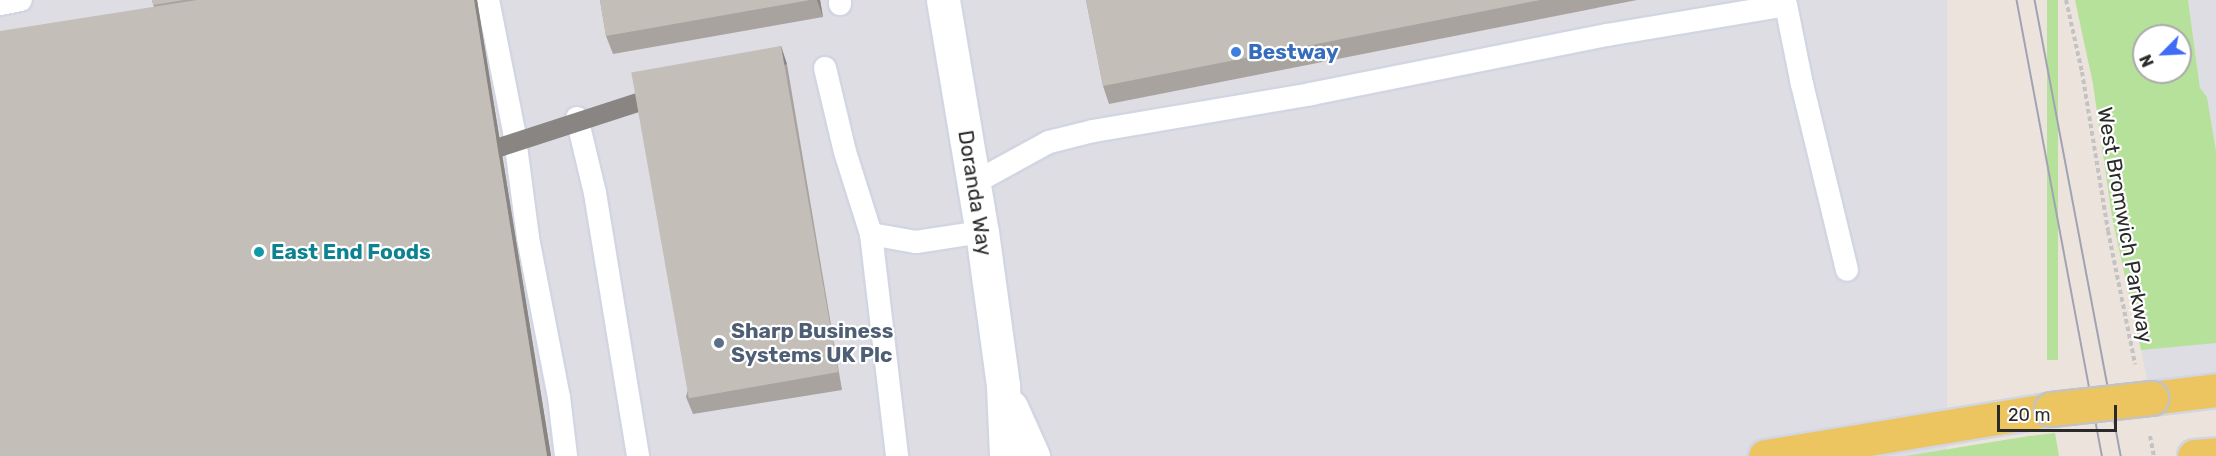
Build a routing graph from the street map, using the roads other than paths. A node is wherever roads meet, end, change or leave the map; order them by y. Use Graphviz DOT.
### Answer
graph roads {
  1 [pos="21,0"];
  2 [pos="488,0"];
  3 [pos="943,0"];
  4 [pos="0,4"];
  5 [pos="825,68"];
  6 [pos="577,118"];
  7 [pos="974,183"];
  8 [pos="982,232"];
  9 [pos="871,234"];
  10 [pos="1847,270"];
  11 [pos="1003,386"];
  12 [pos="2216,390"];
  13 [pos="2216,454"];
  14 [pos="566,456"];
  15 [pos="638,456"];
  16 [pos="897,456"];
  17 [pos="1006,456"];
  18 [pos="1033,456"];
  19 [pos="1765,456"];
  20 [pos="2194,456"];
  1 -- 4 [label="lane"];
  2 -- 14 [label="lane"];
  3 -- 7 [label="street, Doranda Way"];
  5 -- 9 [label="lane"];
  6 -- 15 [label="lane"];
  7 -- 8 [label="street, Doranda Way"];
  7 -- 10 [label="lane"];
  8 -- 9 [label="lane"];
  8 -- 11 [label="street, Doranda Way"];
  9 -- 16 [label="lane"];
  11 -- 17 [label="street, Doranda Way"];
  11 -- 18 [label="street, Doranda Way"];
  12 -- 19 [label="main road, bridge"];
  13 -- 20 [label="main road"];
}
